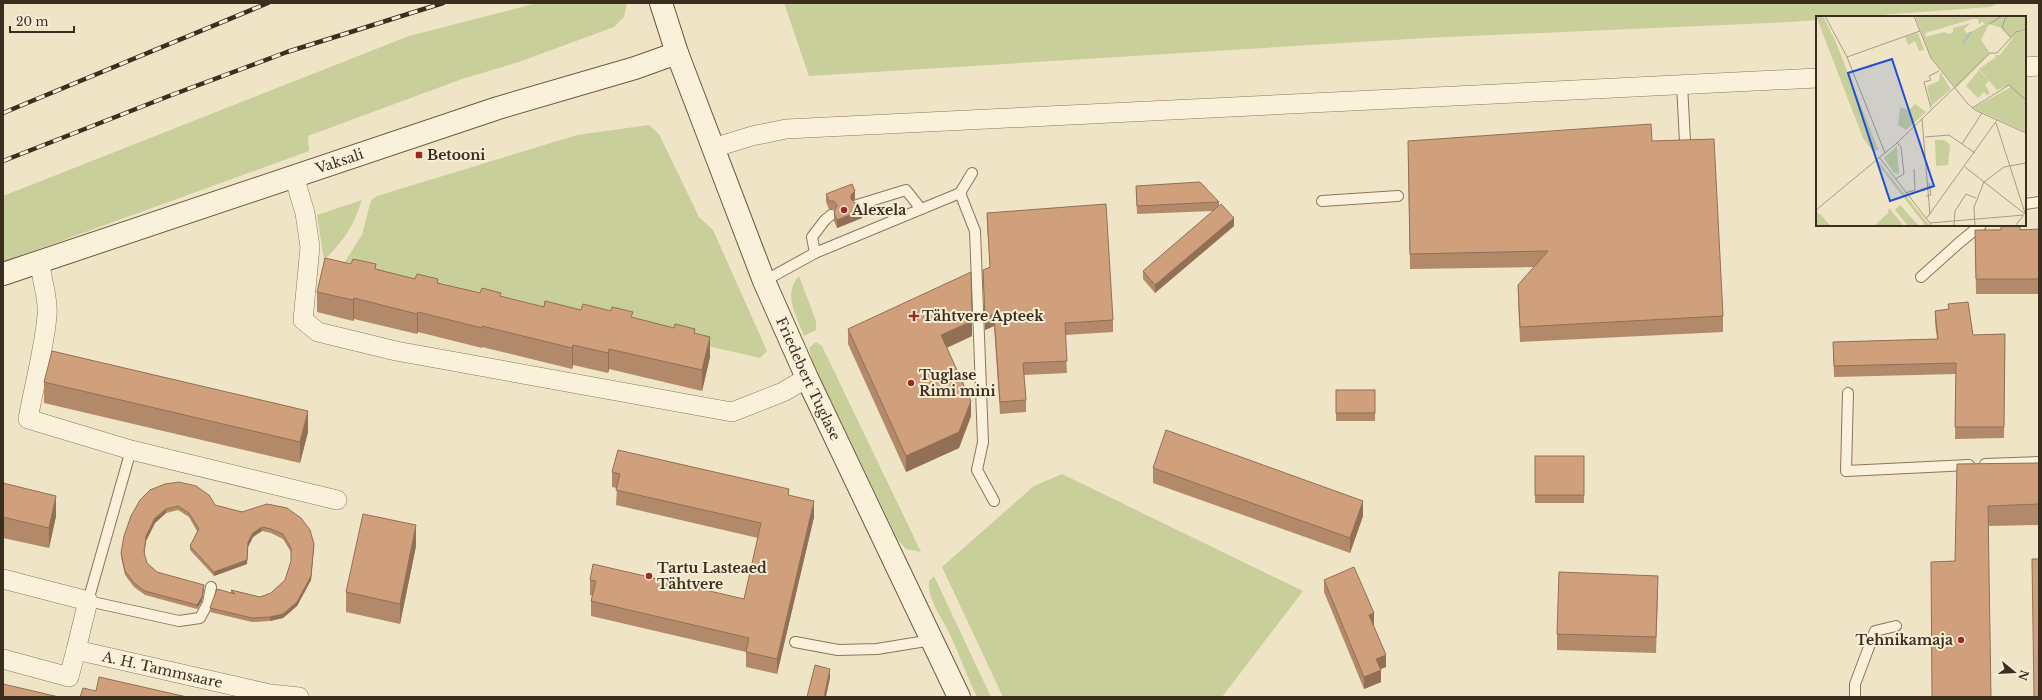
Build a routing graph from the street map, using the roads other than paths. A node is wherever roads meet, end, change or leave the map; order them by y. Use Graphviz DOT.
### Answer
graph roads {
  1 [pos="661,3"];
  2 [pos="677,53"];
  3 [pos="2039,66"];
  4 [pos="2026,67"];
  5 [pos="1816,78"];
  6 [pos="1682,84"];
  7 [pos="1685,142"];
  8 [pos="713,148"];
  9 [pos="972,173"];
  10 [pos="294,176"];
  11 [pos="960,193"];
  12 [pos="1398,196"];
  13 [pos="1322,201"];
  14 [pos="2039,202"];
  15 [pos="2026,204"];
  16 [pos="857,205"];
  17 [pos="921,209"];
  18 [pos="831,215"];
  19 [pos="1980,226"];
  20 [pos="815,253"];
  21 [pos="40,262"];
  22 [pos="3,274"];
  23 [pos="1921,277"];
  24 [pos="764,281"];
  25 [pos="807,378"];
  26 [pos="1848,393"];
  27 [pos="131,450"];
  28 [pos="2039,462"];
  29 [pos="337,500"];
  30 [pos="994,501"];
  31 [pos="3,579"];
  32 [pos="211,587"];
  33 [pos="88,600"];
  34 [pos="1896,626"];
  35 [pos="932,640"];
  36 [pos="795,642"];
  37 [pos="76,650"];
  38 [pos="3,659"];
  39 [pos="299,697"];
  40 [pos="959,697"];
  41 [pos="1855,697"];
  1 -- 2 [label="street"];
  2 -- 8 [label="street, Friedebert Tuglase"];
  2 -- 10 [label="street, Vaksali"];
  3 -- 4 [label="street"];
  5 -- 6 [label="street"];
  6 -- 7 [label="lane"];
  6 -- 8 [label="street"];
  8 -- 24 [label="street, Friedebert Tuglase"];
  9 -- 11 [label="lane"];
  10 -- 21 [label="street, Vaksali"];
  10 -- 25 [label="street"];
  11 -- 17 [label="lane"];
  11 -- 30 [label="lane"];
  12 -- 13 [label="lane"];
  14 -- 15 [label="lane"];
  16 -- 17 [label="lane"];
  17 -- 20 [label="lane"];
  18 -- 20 [label="lane"];
  19 -- 23 [label="lane"];
  20 -- 24 [label="lane"];
  21 -- 22 [label="street, Vaksali"];
  21 -- 27 [label="street"];
  24 -- 25 [label="street, Friedebert Tuglase"];
  25 -- 35 [label="street, Friedebert Tuglase"];
  26 -- 28 [label="lane"];
  27 -- 29 [label="street"];
  27 -- 33 [label="lane"];
  31 -- 33 [label="street"];
  32 -- 33 [label="lane"];
  33 -- 37 [label="street"];
  34 -- 41 [label="lane"];
  35 -- 36 [label="lane"];
  35 -- 40 [label="street, Friedebert Tuglase"];
  37 -- 38 [label="street"];
  37 -- 39 [label="street, A. H. Tammsaare"];
}
